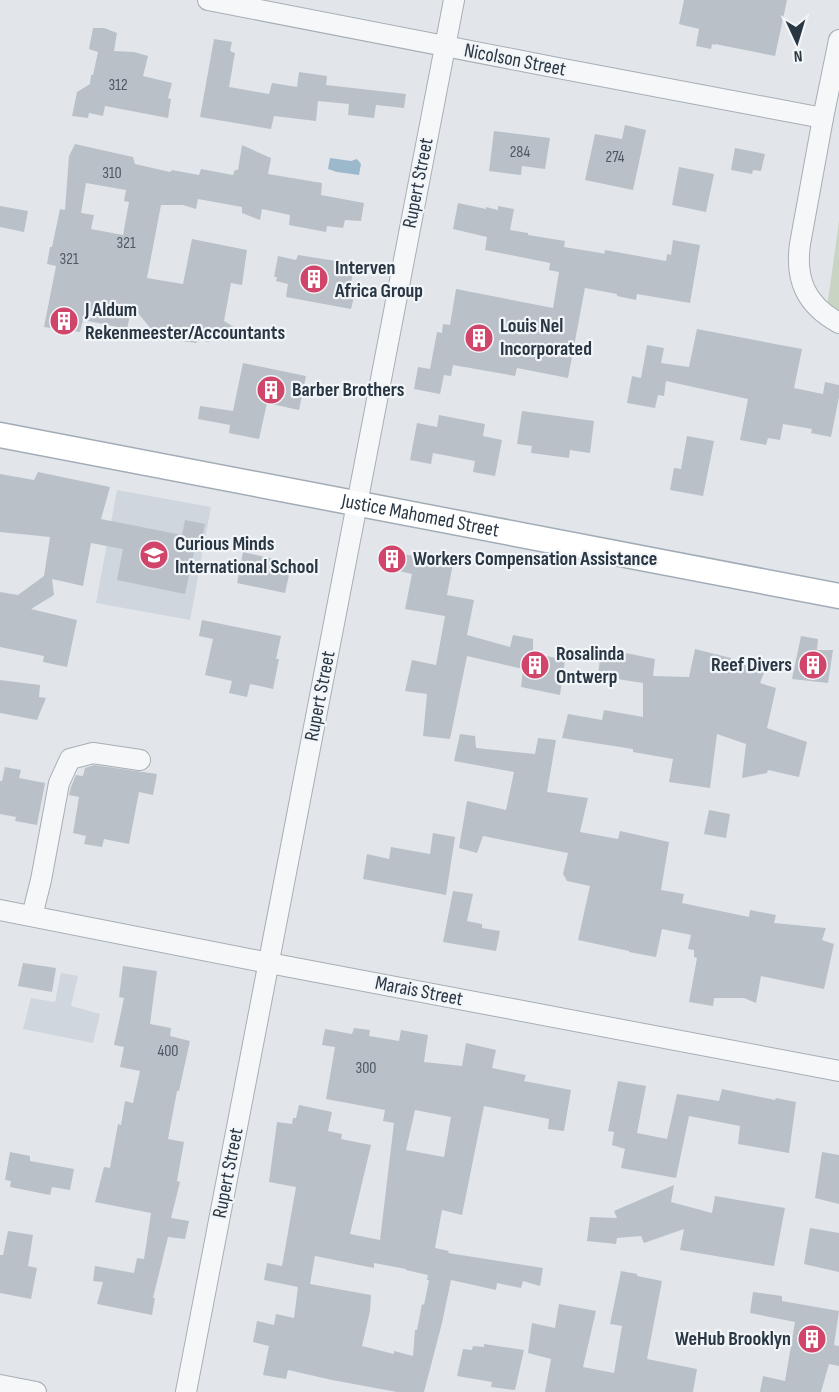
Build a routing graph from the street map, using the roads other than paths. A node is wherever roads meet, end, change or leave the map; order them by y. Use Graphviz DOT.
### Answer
graph roads {
  1 [pos="208,0"];
  2 [pos="454,0"];
  3 [pos="839,40"];
  4 [pos="445,46"];
  5 [pos="823,118"];
  6 [pos="839,323"];
  7 [pos="0,435"];
  8 [pos="357,504"];
  9 [pos="839,596"];
  10 [pos="141,760"];
  11 [pos="0,910"];
  12 [pos="32,916"];
  13 [pos="269,963"];
  14 [pos="839,1071"];
  15 [pos="0,1385"];
  16 [pos="36,1392"];
  17 [pos="186,1392"];
  1 -- 4 [label="street, Nicolson Street"];
  2 -- 4 [label="street, Rupert Street"];
  3 -- 5 [label="street"];
  4 -- 5 [label="street, Nicolson Street"];
  4 -- 8 [label="street, Rupert Street"];
  5 -- 6 [label="street"];
  7 -- 8 [label="main road, Justice Mahomed Street"];
  8 -- 9 [label="main road, Justice Mahomed Street"];
  8 -- 13 [label="street, Rupert Street"];
  10 -- 12 [label="street"];
  11 -- 12 [label="street, Marais Street"];
  12 -- 13 [label="street, Marais Street"];
  13 -- 14 [label="street, Marais Street"];
  13 -- 17 [label="street, Rupert Street"];
  15 -- 16 [label="street"];
}
